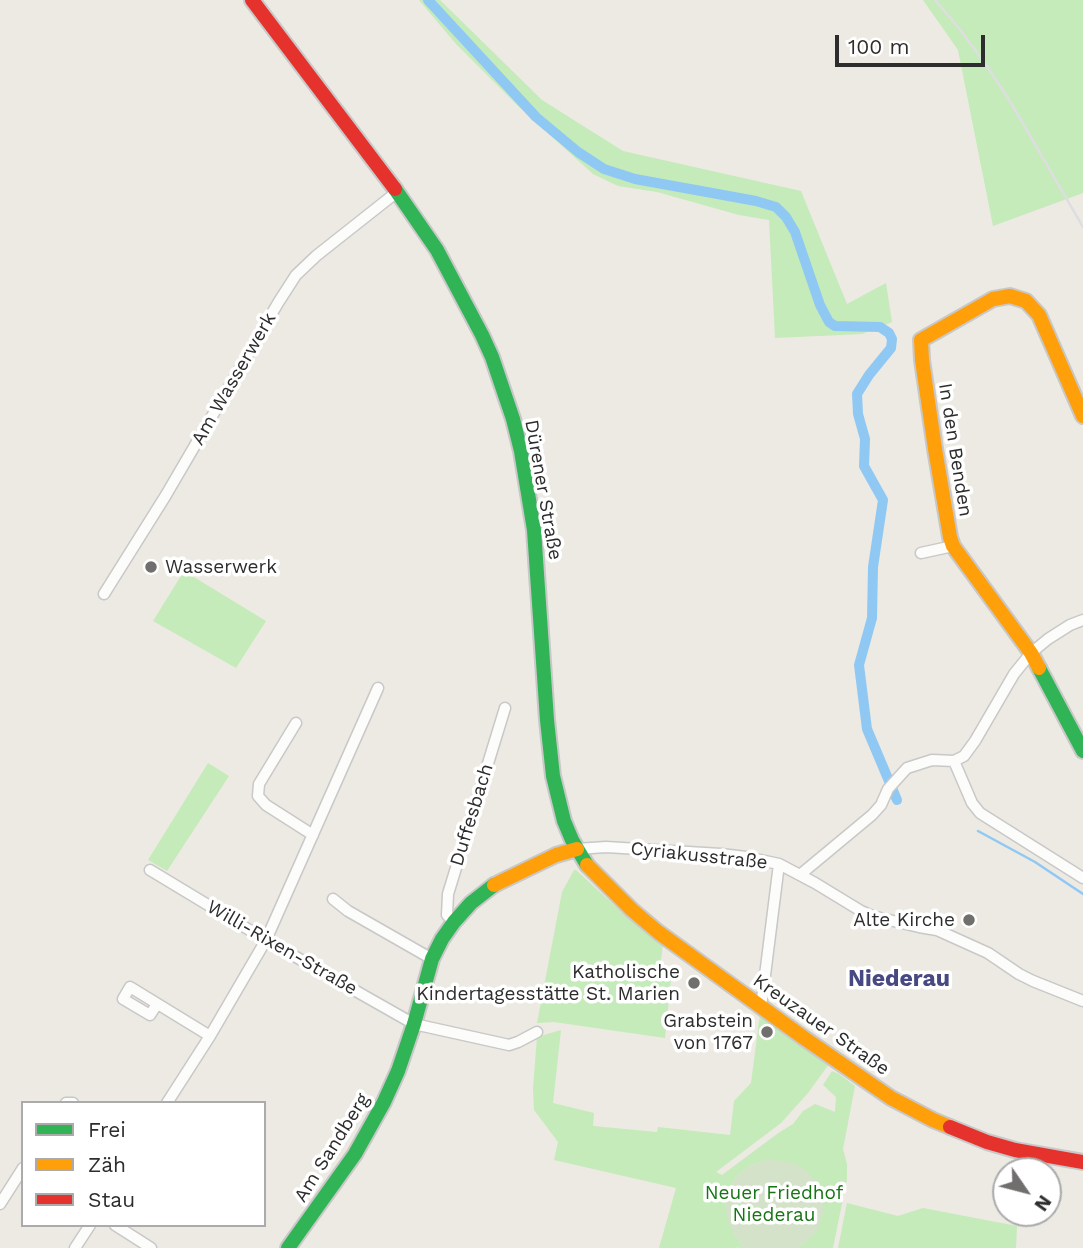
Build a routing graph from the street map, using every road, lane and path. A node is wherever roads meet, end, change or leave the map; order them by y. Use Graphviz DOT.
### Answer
graph roads {
  1 [pos="252,0"];
  2 [pos="397,192"];
  3 [pos="1083,416"];
  4 [pos="953,546"];
  5 [pos="921,553"];
  6 [pos="104,594"];
  7 [pos="1083,620"];
  8 [pos="1031,653"];
  9 [pos="378,688"];
  10 [pos="505,708"];
  11 [pos="296,723"];
  12 [pos="1083,751"];
  13 [pos="954,761"];
  14 [pos="313,835"];
  15 [pos="577,849"];
  16 [pos="779,864"];
  17 [pos="150,870"];
  18 [pos="801,874"];
  19 [pos="1083,878"];
  20 [pos="333,899"];
  21 [pos="454,922"];
  22 [pos="266,940"];
  23 [pos="432,959"];
  24 [pos="1083,1001"];
  25 [pos="157,1004"];
  26 [pos="761,1007"];
  27 [pos="414,1024"];
  28 [pos="537,1032"];
  29 [pos="210,1036"];
  30 [pos="168,1101"];
  31 [pos="1083,1162"];
  32 [pos="21,1171"];
  33 [pos="0,1204"];
  34 [pos="89,1227"];
  35 [pos="118,1227"];
  36 [pos="75,1248"];
  37 [pos="151,1248"];
  38 [pos="288,1248"];
  1 -- 2 [label="main road, Dürener Straße"];
  2 -- 6 [label="street, Am Wasserwerk"];
  2 -- 15 [label="main road, Dürener Straße"];
  3 -- 4 [label="main road, In den Benden"];
  4 -- 5 [label="street, In den Benden"];
  4 -- 8 [label="main road, In den Benden"];
  7 -- 8 [label="street"];
  8 -- 12 [label="main road, In den Benden"];
  8 -- 13 [label="street"];
  9 -- 14 [label="street"];
  10 -- 21 [label="street, Duffesbach"];
  11 -- 14 [label="street"];
  13 -- 18 [label="street"];
  13 -- 19 [label="street"];
  14 -- 22 [label="street"];
  15 -- 16 [label="street, Cyriakusstraße"];
  15 -- 21 [label="main road, Am Sandberg"];
  15 -- 26 [label="main road, Kreuzauer Straße"];
  16 -- 18 [label="street, Cyriakusstraße"];
  16 -- 26 [label="street"];
  17 -- 22 [label="street, Willi-Rixen-Straße"];
  18 -- 24 [label="street, Cyriakusstraße"];
  20 -- 23 [label="street"];
  21 -- 23 [label="main road, Am Sandberg"];
  22 -- 27 [label="street, Willi-Rixen-Straße"];
  22 -- 29 [label="street"];
  23 -- 27 [label="main road, Am Sandberg"];
  25 -- 29 [label="street"];
  26 -- 31 [label="main road, Kreuzauer Straße"];
  27 -- 28 [label="street"];
  27 -- 38 [label="main road, Am Sandberg"];
  29 -- 30 [label="street"];
  32 -- 33 [label="street"];
  34 -- 36 [label="street"];
  35 -- 37 [label="street"];
}
